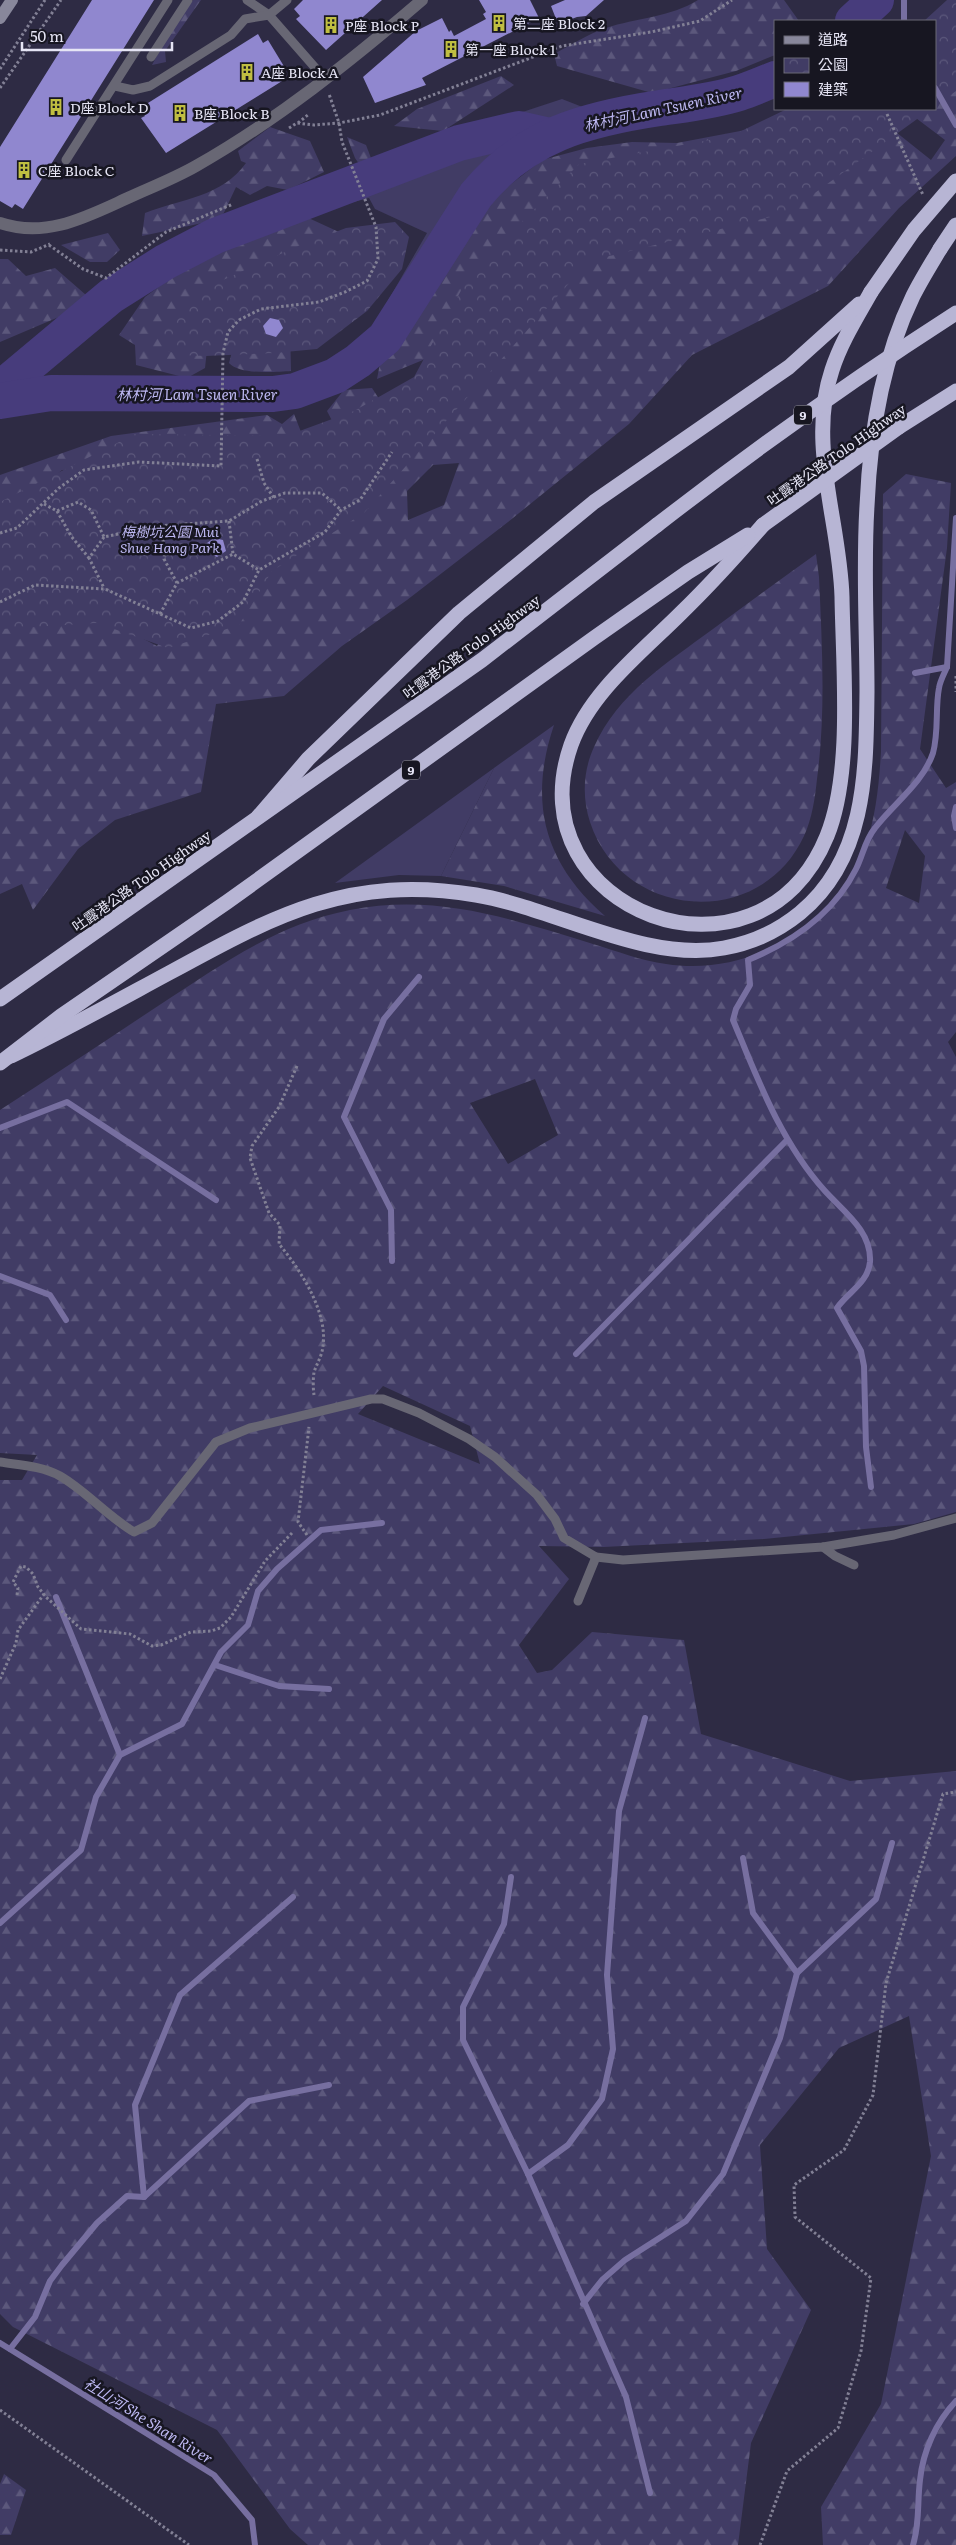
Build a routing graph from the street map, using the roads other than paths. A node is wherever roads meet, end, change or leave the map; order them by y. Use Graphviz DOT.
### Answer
graph roads {
  1 [pos="12,0"];
  2 [pos="168,0"];
  3 [pos="188,0"];
  4 [pos="248,0"];
  5 [pos="287,0"];
  6 [pos="422,0"];
  7 [pos="269,14"];
  8 [pos="0,18"];
  9 [pos="151,57"];
  10 [pos="325,80"];
  11 [pos="115,86"];
  12 [pos="66,160"];
  13 [pos="956,181"];
  14 [pos="0,223"];
  15 [pos="956,224"];
  16 [pos="871,292"];
  17 [pos="956,313"];
  18 [pos="956,391"];
  19 [pos="764,525"];
  20 [pos="258,817"];
  21 [pos="0,998"];
  22 [pos="6,1060"];
  23 [pos="0,1462"];
  24 [pos="956,1518"];
  25 [pos="823,1546"];
  26 [pos="596,1557"];
  27 [pos="854,1565"];
  28 [pos="578,1601"];
  1 -- 8 [label="main road"];
  2 -- 11 [label="lane"];
  3 -- 9 [label="lane"];
  4 -- 7 [label="lane"];
  5 -- 7 [label="lane"];
  6 -- 10 [label="street"];
  7 -- 10 [label="lane"];
  7 -- 11 [label="lane"];
  10 -- 14 [label="street"];
  11 -- 12 [label="lane"];
  13 -- 16 [label="highway, bridge"];
  15 -- 22 [label="highway, bridge"];
  16 -- 19 [label="highway"];
  16 -- 20 [label="highway"];
  17 -- 20 [label="highway, 吐露港公路 Tolo Highway / 9, bridge"];
  18 -- 19 [label="highway, 吐露港公路 Tolo Highway / 9, bridge"];
  19 -- 22 [label="highway, 吐露港公路 Tolo Highway / 9"];
  20 -- 21 [label="highway, 吐露港公路 Tolo Highway / 9"];
  23 -- 26 [label="lane"];
  24 -- 25 [label="lane"];
  25 -- 26 [label="lane"];
  25 -- 27 [label="lane"];
  26 -- 28 [label="lane"];
}
